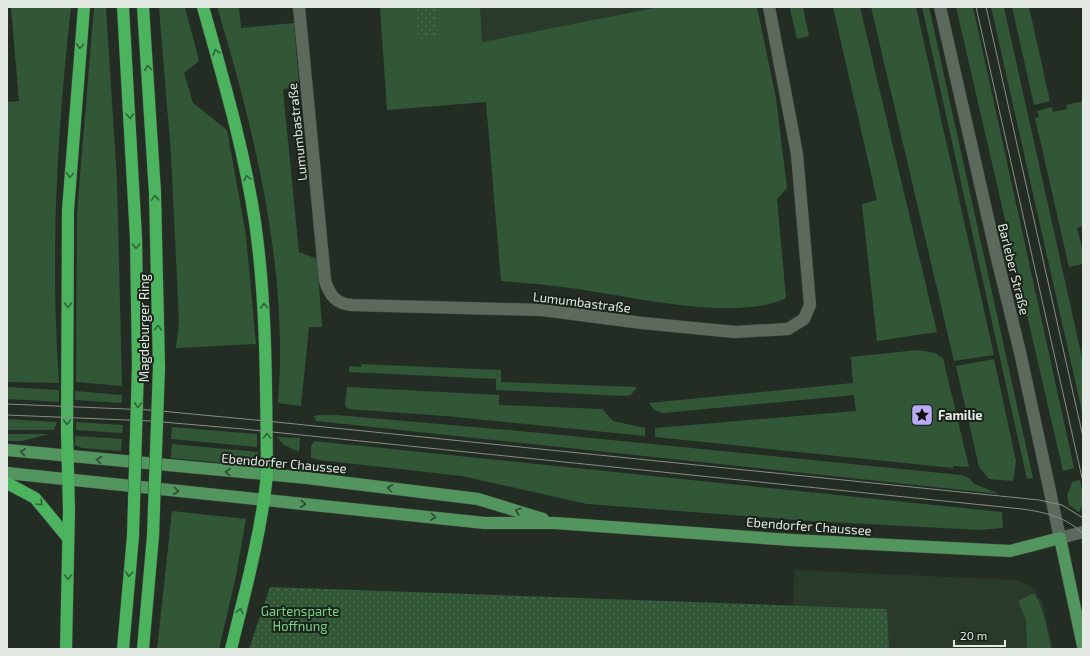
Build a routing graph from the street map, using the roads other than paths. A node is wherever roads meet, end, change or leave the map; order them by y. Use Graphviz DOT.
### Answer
graph roads {
  1 [pos="84,7"];
  2 [pos="123,7"];
  3 [pos="143,7"];
  4 [pos="203,7"];
  5 [pos="299,7"];
  6 [pos="769,7"];
  7 [pos="940,7"];
  8 [pos="7,450"];
  9 [pos="67,457"];
  10 [pos="7,473"];
  11 [pos="267,475"];
  12 [pos="68,478"];
  13 [pos="7,483"];
  14 [pos="265,500"];
  15 [pos="555,522"];
  16 [pos="1083,532"];
  17 [pos="68,538"];
  18 [pos="1060,538"];
  19 [pos="1083,646"];
  20 [pos="66,649"];
  21 [pos="123,649"];
  22 [pos="143,649"];
  23 [pos="231,649"];
  1 -- 9 [label="highway, one-way"];
  2 -- 21 [label="highway, Magdeburger Ring, one-way, bridge"];
  22 -- 3 [label="highway, Magdeburger Ring, one-way, bridge"];
  11 -- 4 [label="highway, one-way"];
  5 -- 6 [label="street, Lumumbastraße"];
  7 -- 18 [label="street, Barleber Straße"];
  9 -- 8 [label="main road, Ebendorfer Chaussee, one-way"];
  11 -- 9 [label="main road, Ebendorfer Chaussee, one-way"];
  9 -- 12 [label="highway"];
  10 -- 12 [label="main road, Ebendorfer Chaussee"];
  11 -- 14 [label="highway"];
  15 -- 11 [label="main road, Ebendorfer Chaussee, one-way"];
  12 -- 14 [label="main road, Ebendorfer Chaussee, one-way"];
  12 -- 17 [label="highway"];
  13 -- 17 [label="highway, one-way"];
  14 -- 15 [label="main road, Ebendorfer Chaussee, one-way"];
  23 -- 14 [label="highway, one-way"];
  15 -- 18 [label="main road, Ebendorfer Chaussee"];
  16 -- 18 [label="street"];
  17 -- 20 [label="highway, one-way"];
  18 -- 19 [label="main road"];
}
